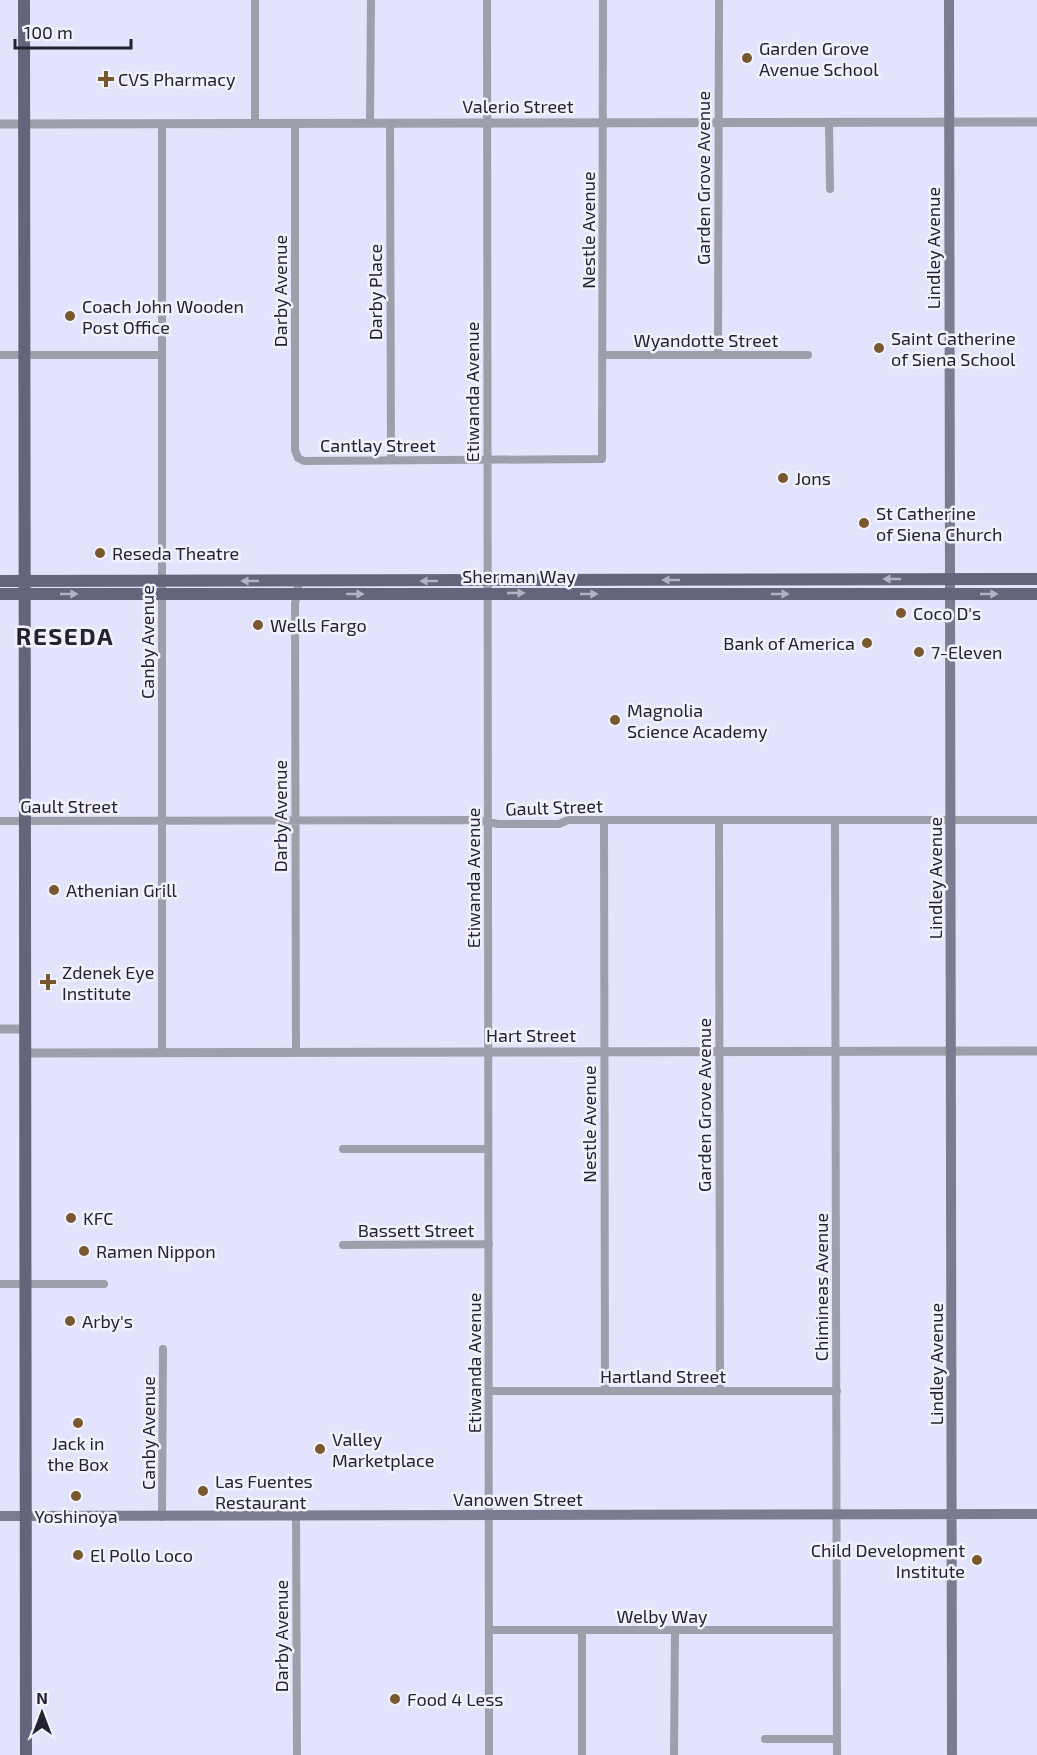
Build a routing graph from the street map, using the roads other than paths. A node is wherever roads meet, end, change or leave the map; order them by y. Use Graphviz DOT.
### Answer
graph roads {
  1 [pos="24,0"];
  2 [pos="255,0"];
  3 [pos="371,0"];
  4 [pos="487,0"];
  5 [pos="603,0"];
  6 [pos="719,0"];
  7 [pos="949,0"];
  8 [pos="1037,122"];
  9 [pos="370,123"];
  10 [pos="487,123"];
  11 [pos="603,123"];
  12 [pos="718,123"];
  13 [pos="829,123"];
  14 [pos="949,123"];
  15 [pos="0,124"];
  16 [pos="24,124"];
  17 [pos="162,124"];
  18 [pos="255,124"];
  19 [pos="295,124"];
  20 [pos="390,124"];
  21 [pos="830,189"];
  22 [pos="0,355"];
  23 [pos="24,355"];
  24 [pos="162,355"];
  25 [pos="603,355"];
  26 [pos="718,355"];
  27 [pos="808,355"];
  28 [pos="298,458"];
  29 [pos="602,459"];
  30 [pos="391,460"];
  31 [pos="487,460"];
  32 [pos="951,579"];
  33 [pos="1037,579"];
  34 [pos="0,581"];
  35 [pos="161,587"];
  36 [pos="298,587"];
  37 [pos="488,587"];
  38 [pos="25,588"];
  39 [pos="0,594"];
  40 [pos="951,594"];
  41 [pos="1037,594"];
  42 [pos="162,820"];
  43 [pos="295,820"];
  44 [pos="604,820"];
  45 [pos="719,820"];
  46 [pos="835,820"];
  47 [pos="951,820"];
  48 [pos="1037,820"];
  49 [pos="0,821"];
  50 [pos="25,821"];
  51 [pos="488,822"];
  52 [pos="0,1029"];
  53 [pos="26,1029"];
  54 [pos="836,1051"];
  55 [pos="951,1051"];
  56 [pos="1037,1051"];
  57 [pos="162,1052"];
  58 [pos="296,1052"];
  59 [pos="489,1052"];
  60 [pos="604,1052"];
  61 [pos="719,1052"];
  62 [pos="26,1053"];
  63 [pos="344,1149"];
  64 [pos="488,1149"];
  65 [pos="489,1244"];
  66 [pos="343,1245"];
  67 [pos="0,1284"];
  68 [pos="26,1284"];
  69 [pos="104,1284"];
  70 [pos="163,1349"];
  71 [pos="720,1390"];
  72 [pos="489,1391"];
  73 [pos="605,1391"];
  74 [pos="837,1391"];
  75 [pos="836,1514"];
  76 [pos="952,1514"];
  77 [pos="1037,1514"];
  78 [pos="489,1515"];
  79 [pos="0,1516"];
  80 [pos="26,1516"];
  81 [pos="162,1516"];
  82 [pos="296,1516"];
  83 [pos="489,1630"];
  84 [pos="836,1630"];
  85 [pos="582,1631"];
  86 [pos="675,1631"];
  87 [pos="765,1739"];
  88 [pos="836,1739"];
  89 [pos="26,1755"];
  90 [pos="297,1755"];
  91 [pos="489,1755"];
  92 [pos="582,1755"];
  93 [pos="674,1755"];
  94 [pos="837,1755"];
  95 [pos="952,1755"];
  1 -- 16 [label="main road"];
  2 -- 18 [label="street"];
  3 -- 9 [label="street"];
  4 -- 10 [label="street, Etiwanda Avenue"];
  5 -- 11 [label="street, Nestle Avenue"];
  6 -- 12 [label="street, Garden Grove Avenue"];
  7 -- 14 [label="main road, Lindley Avenue"];
  8 -- 14 [label="street, Valerio Street"];
  9 -- 19 [label="street, Valerio Street"];
  9 -- 20 [label="street, Valerio Street"];
  10 -- 11 [label="street, Valerio Street"];
  10 -- 20 [label="street, Valerio Street"];
  10 -- 31 [label="street, Etiwanda Avenue"];
  11 -- 12 [label="street, Valerio Street"];
  11 -- 25 [label="street, Nestle Avenue"];
  12 -- 13 [label="street, Valerio Street"];
  12 -- 26 [label="street, Garden Grove Avenue"];
  13 -- 14 [label="street, Valerio Street"];
  13 -- 21 [label="street"];
  14 -- 32 [label="main road, Lindley Avenue"];
  15 -- 16 [label="street, Valerio Street"];
  16 -- 17 [label="street, Valerio Street"];
  16 -- 23 [label="main road"];
  17 -- 18 [label="street, Valerio Street"];
  17 -- 24 [label="street, Canby Avenue"];
  18 -- 19 [label="street, Valerio Street"];
  19 -- 28 [label="street, Darby Avenue"];
  20 -- 30 [label="street, Darby Place"];
  22 -- 23 [label="street"];
  23 -- 24 [label="street"];
  23 -- 38 [label="main road"];
  24 -- 35 [label="street, Canby Avenue"];
  25 -- 26 [label="street, Wyandotte Street"];
  25 -- 29 [label="street, Nestle Avenue"];
  26 -- 27 [label="street, Wyandotte Street"];
  28 -- 30 [label="street, Cantlay Street"];
  29 -- 31 [label="street, Cantlay Street"];
  30 -- 31 [label="street, Cantlay Street"];
  31 -- 37 [label="street, Etiwanda Avenue"];
  32 -- 33 [label="main road, Sherman Way"];
  32 -- 37 [label="main road, Sherman Way, one-way"];
  32 -- 40 [label="main road, Lindley Avenue"];
  34 -- 38 [label="main road, Sherman Way"];
  35 -- 36 [label="main road, Sherman Way"];
  35 -- 38 [label="main road, Sherman Way"];
  35 -- 42 [label="street, Canby Avenue"];
  36 -- 37 [label="main road, Sherman Way"];
  36 -- 43 [label="street, Darby Avenue"];
  37 -- 40 [label="main road, Sherman Way, one-way"];
  37 -- 51 [label="street, Etiwanda Avenue"];
  38 -- 39 [label="main road, Sherman Way"];
  38 -- 50 [label="main road"];
  40 -- 41 [label="main road, Sherman Way, one-way"];
  40 -- 47 [label="main road, Lindley Avenue"];
  42 -- 43 [label="street, Gault Street"];
  42 -- 50 [label="street, Gault Street"];
  42 -- 57 [label="street, Canby Avenue"];
  43 -- 51 [label="street, Gault Street"];
  43 -- 58 [label="street, Darby Avenue"];
  44 -- 45 [label="street, Gault Street"];
  44 -- 51 [label="street, Gault Street"];
  44 -- 60 [label="street, Nestle Avenue"];
  45 -- 46 [label="street, Gault Street"];
  45 -- 61 [label="street, Garden Grove Avenue"];
  46 -- 47 [label="street, Gault Street"];
  46 -- 54 [label="street, Chimineas Avenue"];
  47 -- 48 [label="street, Gault Street"];
  47 -- 55 [label="main road, Lindley Avenue"];
  49 -- 50 [label="street, Gault Street"];
  50 -- 53 [label="main road"];
  51 -- 59 [label="street, Etiwanda Avenue"];
  52 -- 53 [label="street"];
  53 -- 62 [label="main road"];
  54 -- 55 [label="street, Hart Street"];
  54 -- 61 [label="street, Hart Street"];
  54 -- 74 [label="street, Chimineas Avenue"];
  55 -- 56 [label="street, Hart Street"];
  55 -- 76 [label="main road, Lindley Avenue"];
  57 -- 58 [label="street, Hart Street"];
  57 -- 62 [label="street, Hart Street"];
  58 -- 59 [label="street, Hart Street"];
  59 -- 60 [label="street, Hart Street"];
  59 -- 64 [label="street, Etiwanda Avenue"];
  60 -- 61 [label="street, Hart Street"];
  60 -- 73 [label="street, Nestle Avenue"];
  61 -- 71 [label="street, Garden Grove Avenue"];
  62 -- 68 [label="main road"];
  63 -- 64 [label="street"];
  64 -- 65 [label="street, Etiwanda Avenue"];
  65 -- 66 [label="street, Bassett Street"];
  65 -- 72 [label="street, Etiwanda Avenue"];
  67 -- 68 [label="street"];
  68 -- 69 [label="street"];
  68 -- 80 [label="main road"];
  70 -- 81 [label="street, Canby Avenue"];
  71 -- 73 [label="street, Hartland Street"];
  71 -- 74 [label="street, Hartland Street"];
  72 -- 73 [label="street, Hartland Street"];
  72 -- 78 [label="street, Etiwanda Avenue"];
  74 -- 75 [label="street, Chimineas Avenue"];
  75 -- 76 [label="main road, Vanowen Street"];
  75 -- 78 [label="main road, Vanowen Street"];
  75 -- 84 [label="street, Chimineas Avenue"];
  76 -- 77 [label="main road, Vanowen Street"];
  76 -- 95 [label="main road, Lindley Avenue"];
  78 -- 82 [label="main road, Vanowen Street"];
  78 -- 83 [label="street, Etiwanda Avenue"];
  79 -- 80 [label="main road, Vanowen Street"];
  80 -- 81 [label="main road, Vanowen Street"];
  80 -- 89 [label="main road"];
  81 -- 82 [label="main road, Vanowen Street"];
  82 -- 90 [label="street, Darby Avenue"];
  83 -- 85 [label="street, Welby Way"];
  83 -- 91 [label="street, Etiwanda Avenue"];
  84 -- 86 [label="street, Welby Way"];
  84 -- 88 [label="street, Chimineas Avenue"];
  85 -- 86 [label="street, Welby Way"];
  85 -- 92 [label="street"];
  86 -- 93 [label="street"];
  87 -- 88 [label="street"];
  88 -- 94 [label="street, Chimineas Avenue"];
}
